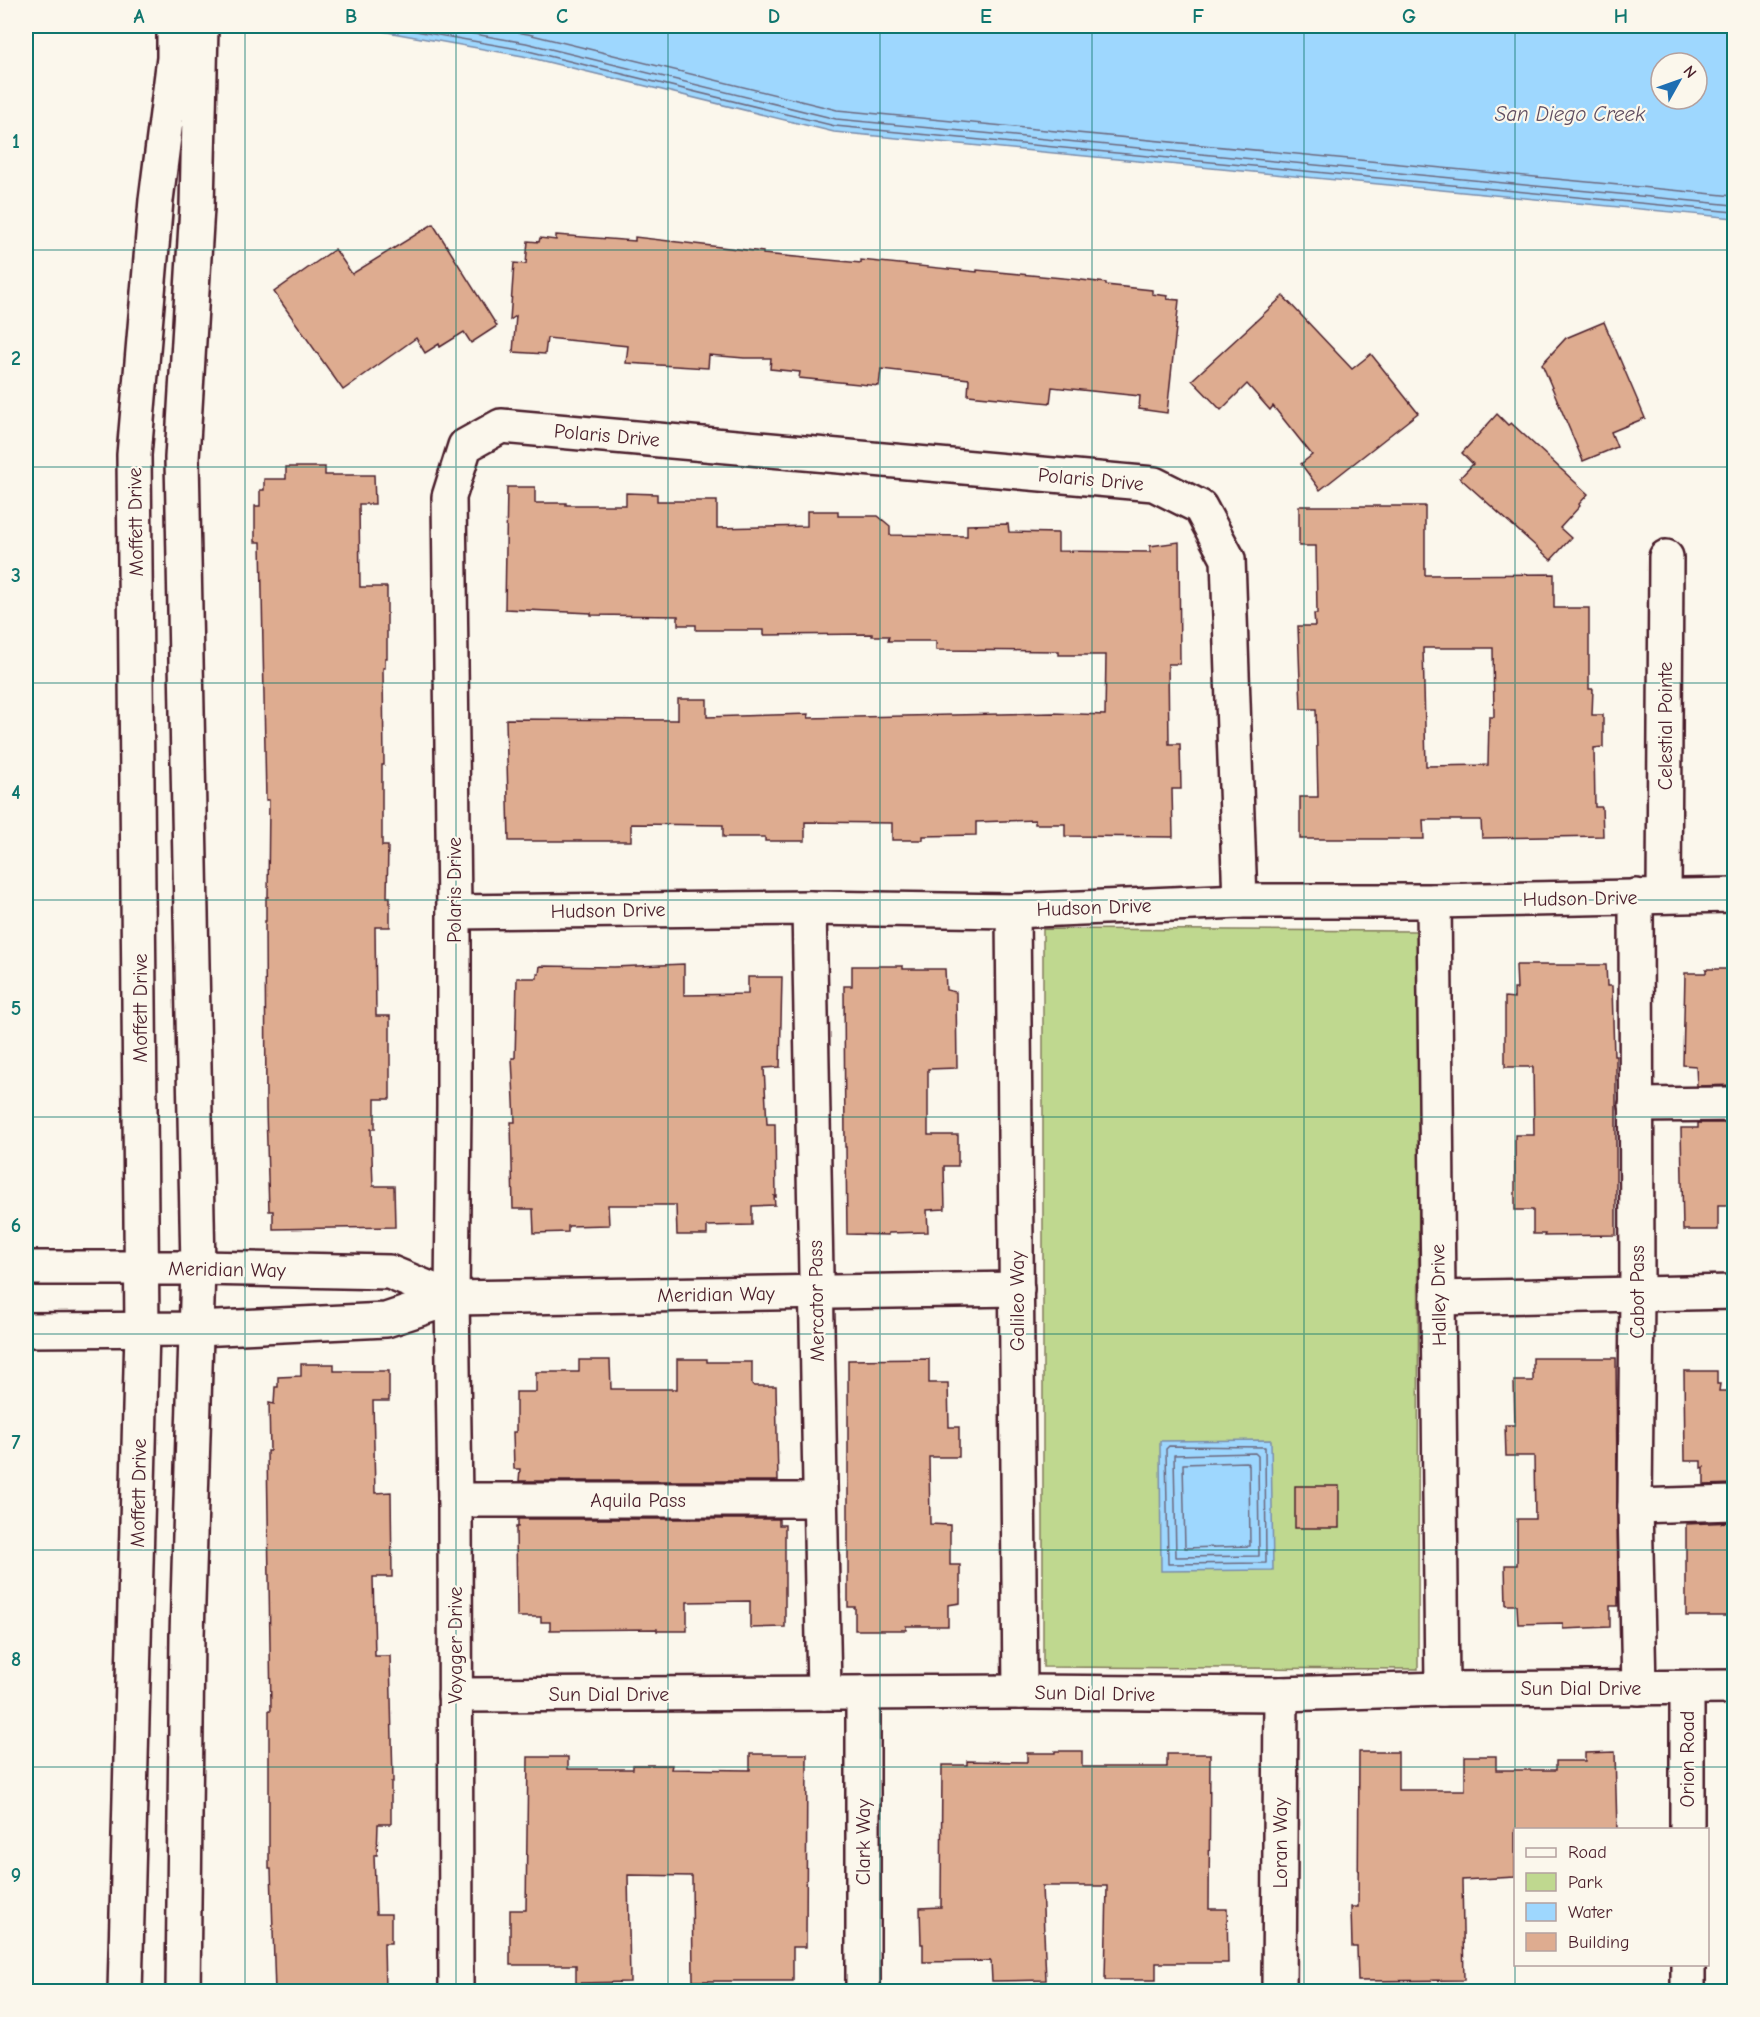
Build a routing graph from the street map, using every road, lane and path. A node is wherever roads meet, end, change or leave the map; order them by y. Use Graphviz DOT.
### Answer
graph roads {
  1 [pos="174,26"];
  2 [pos="201,26"];
  3 [pos="187,60"];
  4 [pos="1666,556"];
  5 [pos="1734,895"];
  6 [pos="1650,896"];
  7 [pos="1240,901"];
  8 [pos="1434,901"];
  9 [pos="809,908"];
  10 [pos="1013,911"];
  11 [pos="454,912"];
  12 [pos="1734,1104"];
  13 [pos="1636,1105"];
  14 [pos="26,1268"];
  15 [pos="142,1268"];
  16 [pos="198,1268"];
  17 [pos="1017,1289"];
  18 [pos="1734,1292"];
  19 [pos="815,1293"];
  20 [pos="1637,1295"];
  21 [pos="452,1298"];
  22 [pos="1438,1298"];
  23 [pos="196,1329"];
  24 [pos="26,1330"];
  25 [pos="142,1330"];
  26 [pos="455,1500"];
  27 [pos="820,1500"];
  28 [pos="1734,1503"];
  29 [pos="1635,1506"];
  30 [pos="1734,1687"];
  31 [pos="1639,1688"];
  32 [pos="1687,1688"];
  33 [pos="1442,1689"];
  34 [pos="1020,1692"];
  35 [pos="863,1693"];
  36 [pos="824,1694"];
  37 [pos="1281,1694"];
  38 [pos="455,1695"];
  39 [pos="1687,1828"];
  40 [pos="1688,1966"];
  41 [pos="125,1992"];
  42 [pos="183,1992"];
  43 [pos="456,1992"];
  44 [pos="863,1992"];
  45 [pos="1279,1992"];
  46 [pos="1688,1992"];
  1 -- 3 [label="street, Moffett Drive"];
  2 -- 3 [label="street, Moffett Drive"];
  3 -- 15 [label="street, Moffett Drive"];
  3 -- 16 [label="street, Moffett Drive"];
  4 -- 6 [label="street, Celestial Pointe"];
  5 -- 6 [label="street, Hudson Drive"];
  6 -- 8 [label="street, Hudson Drive"];
  6 -- 13 [label="street, Cabot Pass"];
  7 -- 8 [label="street, Hudson Drive"];
  7 -- 10 [label="street, Hudson Drive"];
  7 -- 11 [label="street, Polaris Drive"];
  8 -- 22 [label="street, Halley Drive"];
  9 -- 10 [label="street, Hudson Drive"];
  9 -- 11 [label="street, Hudson Drive"];
  9 -- 19 [label="street, Mercator Pass"];
  10 -- 17 [label="street, Galileo Way"];
  11 -- 21 [label="street, Polaris Drive"];
  12 -- 13 [label="street"];
  13 -- 20 [label="street, Cabot Pass"];
  14 -- 15 [label="street, Meridian Way"];
  15 -- 16 [label="street, Meridian Way"];
  15 -- 25 [label="street, Moffett Drive"];
  16 -- 21 [label="street, Meridian Way"];
  16 -- 23 [label="street, Moffett Drive"];
  17 -- 19 [label="street, Meridian Way"];
  17 -- 34 [label="street, Galileo Way"];
  18 -- 20 [label="street"];
  19 -- 21 [label="street, Meridian Way"];
  19 -- 27 [label="street, Mercator Pass"];
  20 -- 22 [label="street"];
  20 -- 29 [label="street, Cabot Pass"];
  21 -- 23 [label="street, Meridian Way"];
  21 -- 26 [label="street, Voyager Drive"];
  22 -- 33 [label="street, Halley Drive"];
  23 -- 25 [label="street, Meridian Way"];
  23 -- 42 [label="street, Moffett Drive"];
  24 -- 25 [label="street, Meridian Way"];
  25 -- 41 [label="street, Moffett Drive"];
  26 -- 27 [label="street, Aquila Pass"];
  26 -- 38 [label="street, Voyager Drive"];
  27 -- 36 [label="street, Mercator Pass"];
  28 -- 29 [label="street"];
  29 -- 31 [label="street, Cabot Pass"];
  30 -- 32 [label="street, Sun Dial Drive"];
  31 -- 32 [label="street, Sun Dial Drive"];
  31 -- 33 [label="street, Sun Dial Drive"];
  32 -- 39 [label="street, Orion Road"];
  33 -- 37 [label="street, Sun Dial Drive"];
  34 -- 35 [label="street, Sun Dial Drive"];
  34 -- 37 [label="street, Sun Dial Drive"];
  35 -- 36 [label="street, Sun Dial Drive"];
  35 -- 44 [label="street, Clark Way"];
  36 -- 38 [label="street, Sun Dial Drive"];
  37 -- 45 [label="street, Loran Way"];
  38 -- 43 [label="street, Voyager Drive"];
  40 -- 46 [label="street"];
}
